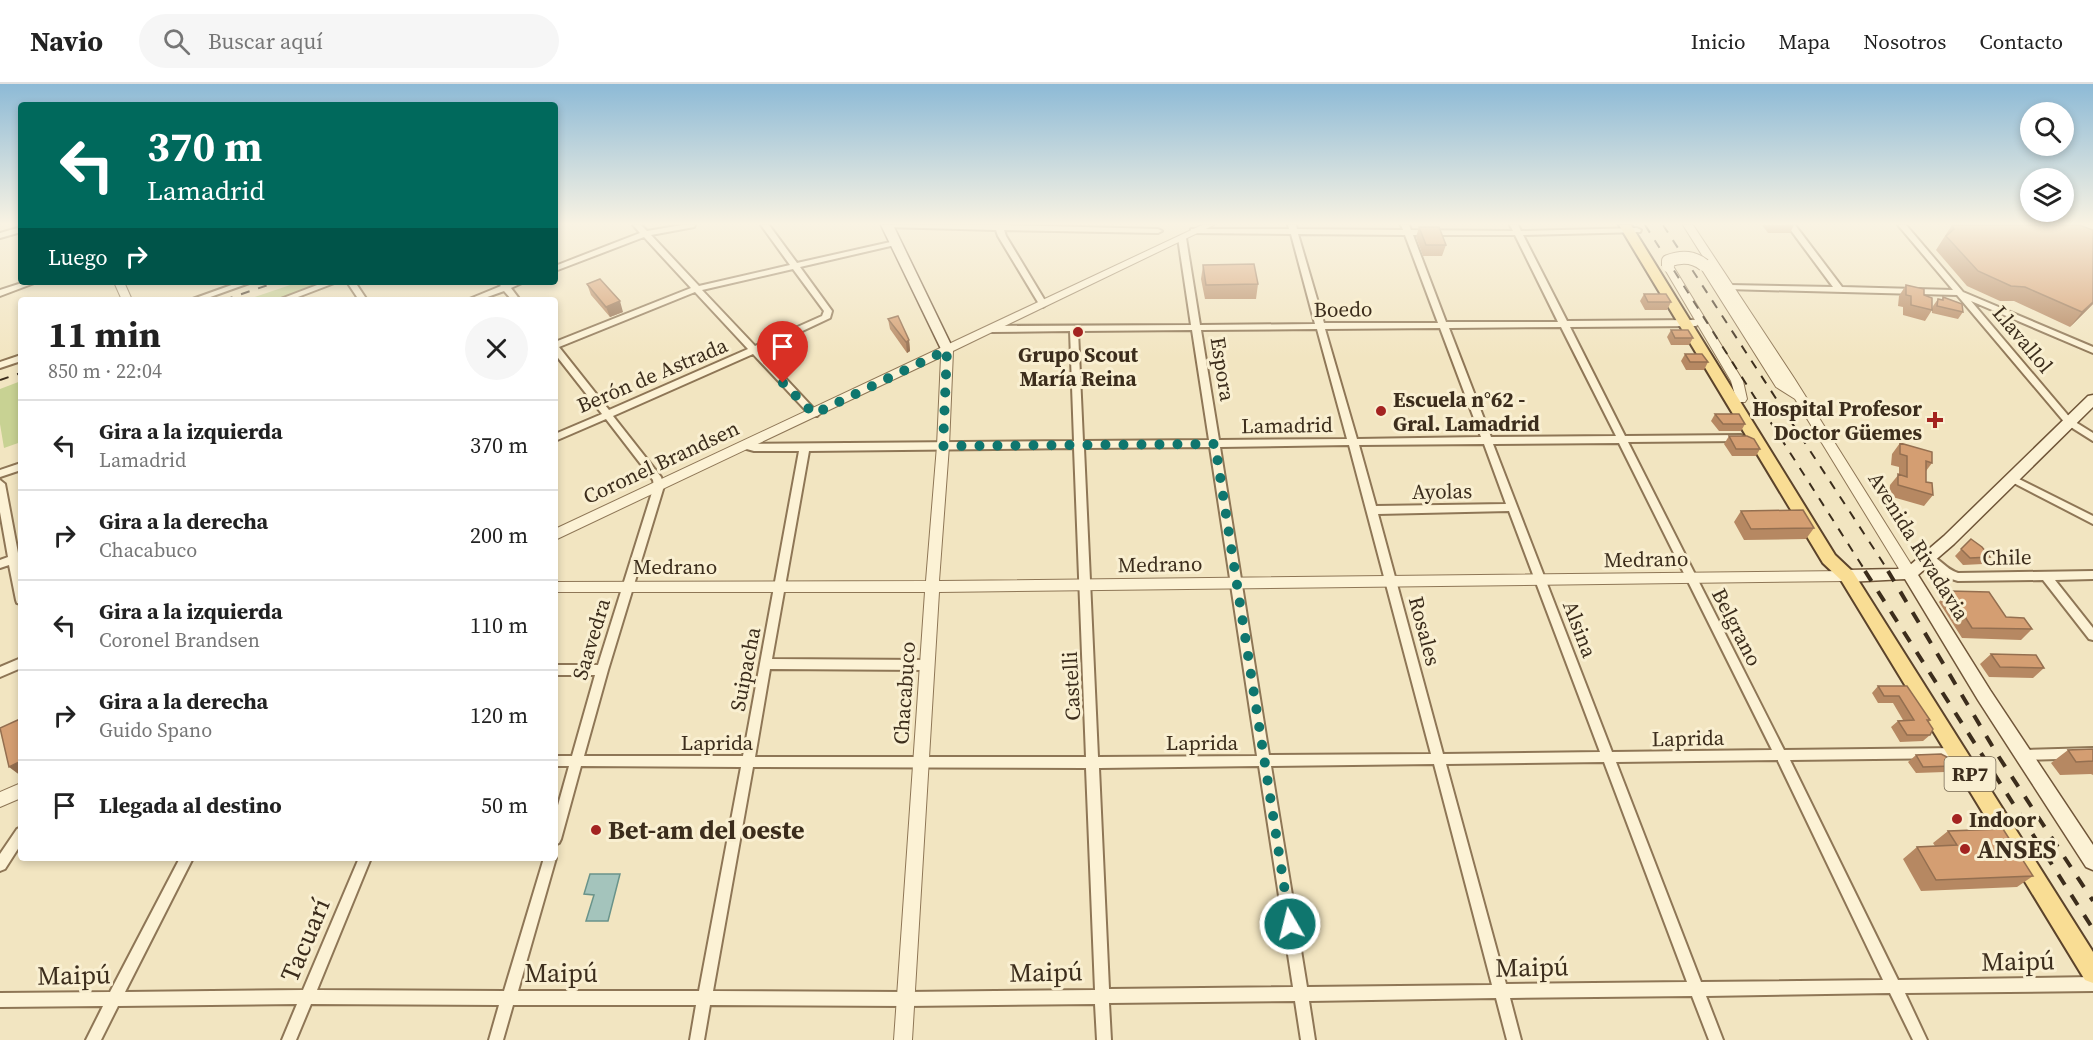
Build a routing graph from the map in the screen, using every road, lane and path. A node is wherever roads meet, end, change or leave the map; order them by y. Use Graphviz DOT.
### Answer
graph roads {
  1 [pos="678,270"];
  2 [pos="779,270"];
  3 [pos="798,270"];
  4 [pos="908,270"];
  5 [pos="1022,270"];
  6 [pos="1115,270"];
  7 [pos="1187,270"];
  8 [pos="1304,270"];
  9 [pos="1421,270"];
  10 [pos="1536,270"];
  11 [pos="1658,270"];
  12 [pos="1670,270"];
  13 [pos="1707,270"];
  14 [pos="1718,270"];
  15 [pos="1824,270"];
  16 [pos="1939,270"];
  17 [pos="24,285"];
  18 [pos="239,285"];
  19 [pos="324,285"];
  20 [pos="504,285"];
  21 [pos="1730,287"];
  22 [pos="695,289"];
  23 [pos="1839,290"];
  24 [pos="0,293"];
  25 [pos="1959,293"];
  26 [pos="203,297"];
  27 [pos="290,297"];
  28 [pos="478,297"];
  29 [pos="514,297"];
  30 [pos="1043,304"];
  31 [pos="1691,323"];
  32 [pos="1564,325"];
  33 [pos="1443,326"];
  34 [pos="1319,327"];
  35 [pos="1196,328"];
  36 [pos="991,329"];
  37 [pos="1074,330"];
  38 [pos="558,346"];
  39 [pos="947,350"];
  40 [pos="2093,350"];
  41 [pos="558,351"];
  42 [pos="753,352"];
  43 [pos="18,359"];
  44 [pos="0,365"];
  45 [pos="1741,399"];
  46 [pos="1801,399"];
  47 [pos="2093,399"];
  48 [pos="814,414"];
  49 [pos="608,415"];
  50 [pos="2069,422"];
  51 [pos="558,437"];
  52 [pos="1756,438"];
  53 [pos="2093,438"];
  54 [pos="1621,439"];
  55 [pos="1488,441"];
  56 [pos="1351,442"];
  57 [pos="1215,444"];
  58 [pos="1079,445"];
  59 [pos="746,446"];
  60 [pos="943,446"];
  61 [pos="805,447"];
  62 [pos="18,467"];
  63 [pos="0,474"];
  64 [pos="2011,478"];
  65 [pos="0,484"];
  66 [pos="658,486"];
  67 [pos="1513,507"];
  68 [pos="1372,510"];
  69 [pos="2093,520"];
  70 [pos="558,534"];
  71 [pos="17,557"];
  72 [pos="1929,558"];
  73 [pos="0,564"];
  74 [pos="1909,573"];
  75 [pos="2045,575"];
  76 [pos="2093,575"];
  77 [pos="1846,576"];
  78 [pos="1690,579"];
  79 [pos="1541,581"];
  80 [pos="1390,583"];
  81 [pos="1236,584"];
  82 [pos="1086,586"];
  83 [pos="558,587"];
  84 [pos="780,587"];
  85 [pos="932,587"];
  86 [pos="628,588"];
  87 [pos="2093,636"];
  88 [pos="18,664"];
  89 [pos="765,664"];
  90 [pos="926,665"];
  91 [pos="558,670"];
  92 [pos="603,670"];
  93 [pos="0,672"];
  94 [pos="1958,753"];
  95 [pos="2093,753"];
  96 [pos="2023,755"];
  97 [pos="1782,756"];
  98 [pos="1610,758"];
  99 [pos="1437,760"];
  100 [pos="558,761"];
  101 [pos="578,761"];
  102 [pos="1265,761"];
  103 [pos="748,762"];
  104 [pos="1094,762"];
  105 [pos="920,763"];
  106 [pos="18,791"];
  107 [pos="0,800"];
  108 [pos="558,829"];
  109 [pos="18,838"];
  110 [pos="185,861"];
  111 [pos="364,861"];
  112 [pos="549,861"];
  113 [pos="2093,861"];
  114 [pos="0,865"];
  115 [pos="2093,972"];
  116 [pos="2093,984"];
  117 [pos="1893,986"];
  118 [pos="1696,988"];
  119 [pos="1501,991"];
  120 [pos="1102,995"];
  121 [pos="1301,995"];
  122 [pos="307,997"];
  123 [pos="510,997"];
  124 [pos="704,997"];
  125 [pos="115,998"];
  126 [pos="906,999"];
  127 [pos="0,1000"];
  128 [pos="93,1040"];
  129 [pos="289,1040"];
  130 [pos="496,1040"];
  131 [pos="697,1040"];
  132 [pos="903,1040"];
  133 [pos="1104,1040"];
  134 [pos="1308,1040"];
  135 [pos="1514,1040"];
  136 [pos="1716,1040"];
  137 [pos="1920,1040"];
  1 -- 22 [label="street"];
  2 -- 22 [label="street"];
  3 -- 42 [label="street, Berón de Astrada"];
  4 -- 39 [label="main road"];
  5 -- 30 [label="street"];
  6 -- 30 [label="street, Coronel Brandsen"];
  7 -- 35 [label="street, Espora"];
  8 -- 34 [label="street, Rosales"];
  9 -- 33 [label="street, Alsina"];
  10 -- 32 [label="street, Belgrano"];
  11 -- 31 [label="main road, RP7"];
  12 -- 45 [label="street, bridge"];
  13 -- 46 [label="street, bridge"];
  14 -- 21 [label="street, Avenida Rivadavia"];
  15 -- 23 [label="street"];
  16 -- 25 [label="street, Llavallol"];
  17 -- 24 [label="street"];
  18 -- 26 [label="street"];
  19 -- 27 [label="street"];
  20 -- 28 [label="street"];
  20 -- 29 [label="street"];
  21 -- 23 [label="street"];
  21 -- 46 [label="street, Avenida Rivadavia"];
  22 -- 38 [label="street"];
  22 -- 42 [label="street"];
  23 -- 25 [label="street"];
  25 -- 40 [label="street"];
  25 -- 50 [label="street, Llavallol"];
  30 -- 36 [label="street, Coronel Brandsen"];
  31 -- 32 [label="street, Boedo"];
  31 -- 45 [label="main road, RP7"];
  31 -- 52 [label="main road, RP7"];
  32 -- 33 [label="street, Boedo"];
  32 -- 54 [label="street, Belgrano"];
  33 -- 34 [label="street, Boedo"];
  33 -- 55 [label="street, Alsina"];
  34 -- 35 [label="street, Boedo"];
  34 -- 56 [label="street, Rosales"];
  35 -- 37 [label="street, Boedo"];
  35 -- 57 [label="street, Espora"];
  36 -- 37 [label="street, Boedo"];
  36 -- 39 [label="street, Coronel Brandsen"];
  37 -- 58 [label="street, Castelli"];
  39 -- 48 [label="street, Coronel Brandsen"];
  39 -- 60 [label="street, Chacabuco"];
  41 -- 49 [label="street"];
  42 -- 48 [label="street"];
  42 -- 49 [label="street, Berón de Astrada"];
  43 -- 44 [label="street"];
  45 -- 77 [label="main road, RP7"];
  46 -- 74 [label="street, Avenida Rivadavia"];
  47 -- 50 [label="main road"];
  48 -- 59 [label="street, Coronel Brandsen"];
  49 -- 51 [label="street, Berón de Astrada"];
  49 -- 66 [label="street"];
  50 -- 53 [label="street, Llavallol"];
  50 -- 64 [label="main road"];
  52 -- 54 [label="street, Lamadrid"];
  52 -- 77 [label="main road, RP7"];
  54 -- 55 [label="street, Lamadrid"];
  54 -- 78 [label="street, Belgrano"];
  55 -- 56 [label="street, Lamadrid"];
  55 -- 67 [label="street, Alsina"];
  56 -- 57 [label="street, Lamadrid"];
  56 -- 68 [label="street, Rosales"];
  57 -- 58 [label="street, Lamadrid"];
  57 -- 81 [label="street, Espora"];
  58 -- 60 [label="street, Lamadrid"];
  58 -- 82 [label="street, Castelli"];
  59 -- 61 [label="street, Lamadrid"];
  59 -- 66 [label="street, Coronel Brandsen"];
  60 -- 61 [label="street, Lamadrid"];
  60 -- 85 [label="street, Chacabuco"];
  61 -- 84 [label="street, Suipacha"];
  62 -- 63 [label="street"];
  64 -- 69 [label="street"];
  64 -- 72 [label="main road"];
  65 -- 71 [label="street"];
  66 -- 70 [label="street, Coronel Brandsen"];
  66 -- 86 [label="street, Saavedra"];
  67 -- 68 [label="street, Ayolas"];
  67 -- 79 [label="street, Alsina"];
  68 -- 80 [label="street, Rosales"];
  71 -- 73 [label="street"];
  72 -- 74 [label="main road"];
  72 -- 75 [label="street, Chile"];
  74 -- 77 [label="main road, Medrano"];
  74 -- 96 [label="main road, Avenida Rivadavia"];
  75 -- 76 [label="street, Chile"];
  75 -- 87 [label="street"];
  77 -- 78 [label="street, Medrano"];
  77 -- 94 [label="main road, RP7"];
  78 -- 79 [label="street, Medrano"];
  78 -- 97 [label="street, Belgrano"];
  79 -- 80 [label="street, Medrano"];
  79 -- 98 [label="street, Alsina"];
  80 -- 81 [label="street, Medrano"];
  80 -- 99 [label="street, Rosales"];
  81 -- 82 [label="street, Medrano"];
  81 -- 102 [label="street, Espora"];
  82 -- 85 [label="street, Medrano"];
  82 -- 104 [label="street, Castelli"];
  83 -- 86 [label="street, Medrano"];
  84 -- 85 [label="street, Medrano"];
  84 -- 86 [label="street, Medrano"];
  84 -- 89 [label="street, Suipacha"];
  85 -- 90 [label="street, Chacabuco"];
  86 -- 92 [label="street, Saavedra"];
  88 -- 93 [label="street"];
  89 -- 90 [label="street"];
  89 -- 103 [label="street, Suipacha"];
  90 -- 105 [label="street, Chacabuco"];
  91 -- 92 [label="street"];
  92 -- 101 [label="street, Saavedra"];
  94 -- 97 [label="street, Laprida"];
  94 -- 115 [label="main road, RP7"];
  95 -- 96 [label="street"];
  96 -- 113 [label="main road, Avenida Rivadavia"];
  97 -- 98 [label="street, Laprida"];
  97 -- 117 [label="street, Belgrano"];
  98 -- 99 [label="street, Laprida"];
  98 -- 118 [label="street, Alsina"];
  99 -- 102 [label="street, Laprida"];
  99 -- 119 [label="street, Rosales"];
  100 -- 101 [label="street, Laprida"];
  101 -- 103 [label="street, Laprida"];
  101 -- 108 [label="street, Saavedra"];
  102 -- 104 [label="street, Laprida"];
  102 -- 121 [label="street, Espora"];
  103 -- 105 [label="street, Laprida"];
  103 -- 124 [label="street, Suipacha"];
  104 -- 105 [label="street, Laprida"];
  104 -- 120 [label="street, Castelli"];
  105 -- 126 [label="street, Chacabuco"];
  106 -- 107 [label="street"];
  109 -- 114 [label="street"];
  110 -- 125 [label="street"];
  111 -- 122 [label="street, Tacuarí"];
  112 -- 123 [label="street"];
  116 -- 117 [label="street, Maipú"];
  117 -- 118 [label="street, Maipú"];
  117 -- 137 [label="street, Belgrano"];
  118 -- 119 [label="street, Maipú"];
  118 -- 136 [label="street, Alsina"];
  119 -- 121 [label="street, Maipú"];
  119 -- 135 [label="street, Rosales"];
  120 -- 121 [label="street, Maipú"];
  120 -- 126 [label="street, Maipú"];
  120 -- 133 [label="street, Castelli"];
  121 -- 134 [label="street, Espora"];
  122 -- 123 [label="street, Maipú"];
  122 -- 125 [label="street, Maipú"];
  122 -- 129 [label="street, Tacuarí"];
  123 -- 124 [label="street, Maipú"];
  123 -- 130 [label="street"];
  124 -- 126 [label="street, Maipú"];
  124 -- 131 [label="street, Suipacha"];
  125 -- 127 [label="street, Maipú"];
  125 -- 128 [label="street"];
  126 -- 132 [label="street, Chacabuco"];
}
